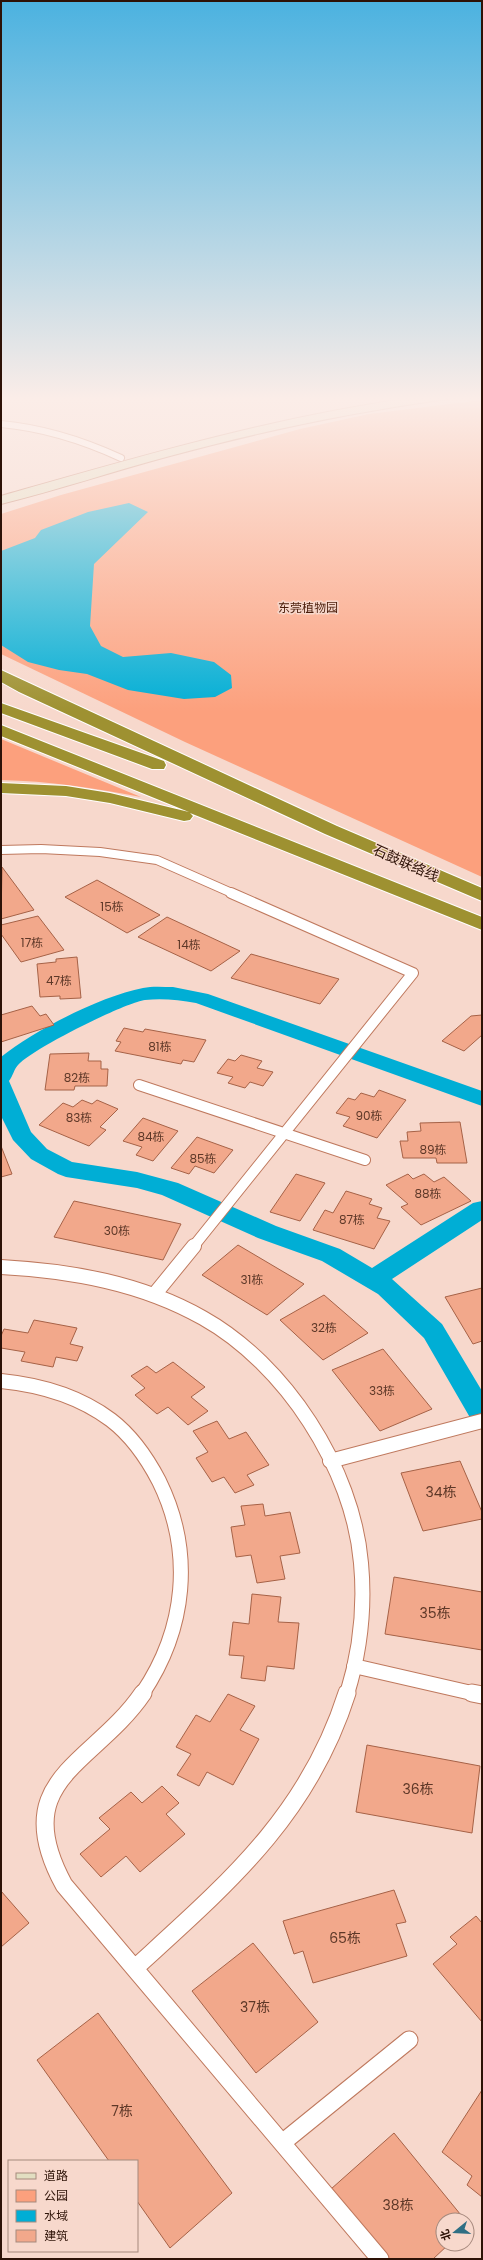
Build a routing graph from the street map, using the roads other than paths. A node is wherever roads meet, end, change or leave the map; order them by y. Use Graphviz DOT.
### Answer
graph roads {
  1 [pos="1,675"];
  2 [pos="1,708"];
  3 [pos="1,712"];
  4 [pos="1,730"];
  5 [pos="62,731"];
  6 [pos="1,788"];
  7 [pos="331,830"];
  8 [pos="1,850"];
  9 [pos="482,895"];
  10 [pos="412,896"];
  11 [pos="482,924"];
  12 [pos="140,1085"];
  13 [pos="284,1133"];
  14 [pos="365,1160"];
  15 [pos="1,1267"];
  16 [pos="154,1295"];
  17 [pos="1,1381"];
  18 [pos="482,1420"];
  19 [pos="330,1460"];
  20 [pos="354,1666"];
  21 [pos="482,1695"];
  22 [pos="135,1968"];
  23 [pos="409,2040"];
  24 [pos="282,2144"];
  25 [pos="380,2259"];
  1 -- 7 [label="highway"];
  2 -- 5 [label="highway"];
  3 -- 5 [label="highway"];
  4 -- 10 [label="highway"];
  5 -- 7 [label="highway"];
  6 -- 10 [label="highway"];
  7 -- 9 [label="highway, 石鼓联络线"];
  8 -- 13 [label="lane"];
  10 -- 11 [label="highway, 石鼓联络线"];
  12 -- 13 [label="lane"];
  13 -- 14 [label="lane"];
  13 -- 16 [label="lane"];
  15 -- 16 [label="lane"];
  16 -- 19 [label="lane"];
  17 -- 22 [label="lane"];
  18 -- 19 [label="lane"];
  19 -- 20 [label="lane"];
  20 -- 21 [label="lane"];
  20 -- 22 [label="lane"];
  22 -- 24 [label="lane"];
  23 -- 24 [label="lane"];
  24 -- 25 [label="lane"];
}
